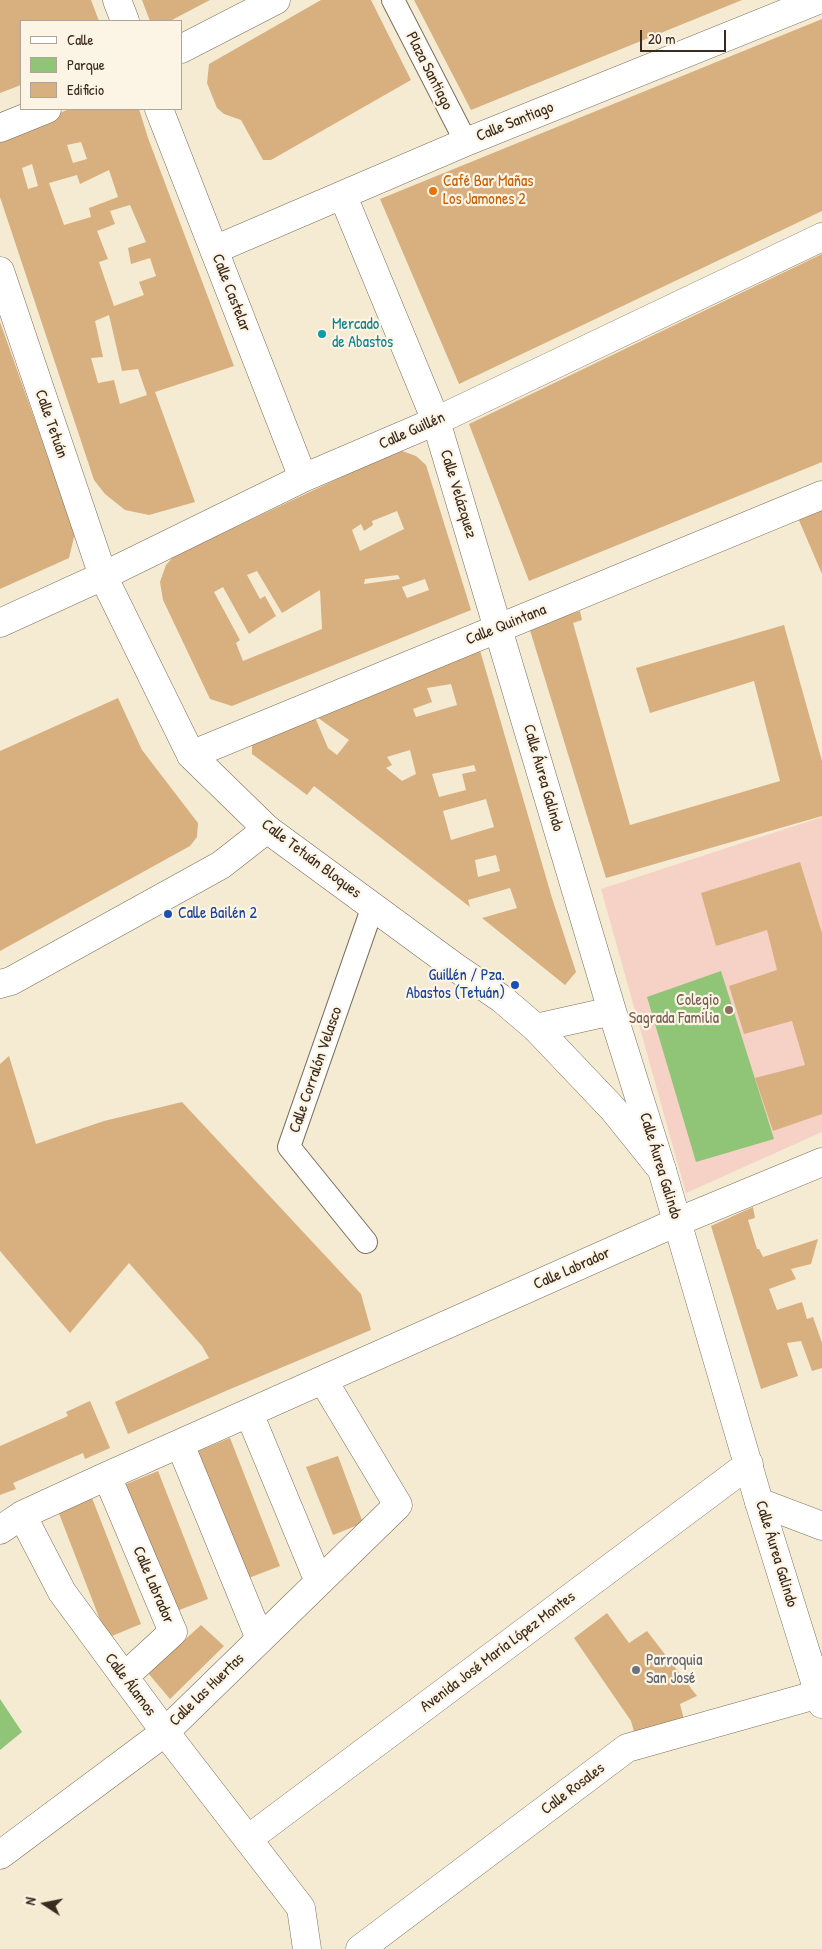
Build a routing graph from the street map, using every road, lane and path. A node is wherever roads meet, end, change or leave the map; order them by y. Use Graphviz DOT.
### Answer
graph roads {
  1 [pos="117,0"];
  2 [pos="276,0"];
  3 [pos="393,0"];
  4 [pos="818,0"];
  5 [pos="125,20"];
  6 [pos="182,49"];
  7 [pos="45,110"];
  8 [pos="158,110"];
  9 [pos="0,128"];
  10 [pos="466,142"];
  11 [pos="343,196"];
  12 [pos="822,237"];
  13 [pos="214,250"];
  14 [pos="0,271"];
  15 [pos="436,421"];
  16 [pos="303,478"];
  17 [pos="822,495"];
  18 [pos="103,576"];
  19 [pos="0,623"];
  20 [pos="499,628"];
  21 [pos="191,755"];
  22 [pos="267,830"];
  23 [pos="373,906"];
  24 [pos="0,984"];
  25 [pos="612,1011"];
  26 [pos="536,1028"];
  27 [pos="822,1162"];
  28 [pos="662,1170"];
  29 [pos="677,1222"];
  30 [pos="366,1242"];
  31 [pos="323,1380"];
  32 [pos="249,1413"];
  33 [pos="180,1444"];
  34 [pos="749,1464"];
  35 [pos="107,1476"];
  36 [pos="759,1502"];
  37 [pos="22,1515"];
  38 [pos="821,1524"];
  39 [pos="0,1530"];
  40 [pos="319,1582"];
  41 [pos="260,1639"];
  42 [pos="124,1677"];
  43 [pos="820,1699"];
  44 [pos="165,1732"];
  45 [pos="248,1840"];
  46 [pos="0,1855"];
  47 [pos="308,1949"];
  48 [pos="360,1949"];
  1 -- 5 [label="street"];
  2 -- 6 [label="street"];
  3 -- 10 [label="street, Plaza Santiago"];
  4 -- 10 [label="street, Calle Santiago"];
  7 -- 9 [label="street"];
  8 -- 13 [label="street, Calle Castelar"];
  10 -- 11 [label="street, Calle Santiago"];
  11 -- 13 [label="street, Calle Santiago"];
  11 -- 15 [label="street, Calle Velázquez"];
  12 -- 15 [label="street, Calle Guillén"];
  13 -- 16 [label="street, Calle Castelar"];
  14 -- 18 [label="street, Calle Tetuán"];
  15 -- 16 [label="street, Calle Guillén"];
  15 -- 20 [label="street, Calle Velázquez"];
  16 -- 18 [label="street, Calle Guillén"];
  17 -- 20 [label="street, Calle Quintana"];
  18 -- 19 [label="street, Calle Guillén"];
  18 -- 21 [label="street, Calle Tetuán Bloques"];
  20 -- 21 [label="street, Calle Quintana"];
  20 -- 25 [label="street, Calle Áurea Galindo"];
  21 -- 22 [label="street, Calle Tetuán Bloques"];
  22 -- 23 [label="street, Calle Tetuán Bloques"];
  22 -- 24 [label="street"];
  23 -- 26 [label="street, Calle Tetuán Bloques"];
  23 -- 30 [label="street, Calle Corralón Velasco"];
  25 -- 26 [label="street"];
  25 -- 28 [label="street, Calle Áurea Galindo"];
  26 -- 28 [label="street, Calle Tetuán Bloques"];
  27 -- 29 [label="street, Calle Labrador"];
  28 -- 29 [label="street, Calle Áurea Galindo"];
  29 -- 31 [label="street, Calle Labrador"];
  29 -- 34 [label="street, Calle Áurea Galindo"];
  31 -- 32 [label="street, Calle Labrador"];
  31 -- 40 [label="street, Calle las Huertas"];
  32 -- 33 [label="street, Calle Labrador"];
  32 -- 40 [label="street"];
  33 -- 35 [label="street, Calle Labrador"];
  33 -- 41 [label="street"];
  34 -- 36 [label="street, Calle Áurea Galindo"];
  34 -- 45 [label="street, Avenida José María López Montes"];
  35 -- 37 [label="street, Calle Labrador"];
  35 -- 42 [label="street, Calle Labrador"];
  36 -- 38 [label="street"];
  36 -- 43 [label="street, Calle Áurea Galindo"];
  37 -- 39 [label="street, Calle Labrador"];
  37 -- 42 [label="street, Calle Álamos"];
  40 -- 41 [label="street, Calle las Huertas"];
  41 -- 44 [label="street, Calle las Huertas"];
  42 -- 44 [label="street, Calle Álamos"];
  43 -- 48 [label="street, Calle Rosales"];
  44 -- 45 [label="street, Calle Álamos"];
  44 -- 46 [label="street, Calle las Huertas"];
  45 -- 47 [label="street, Calle Álamos"];
}
